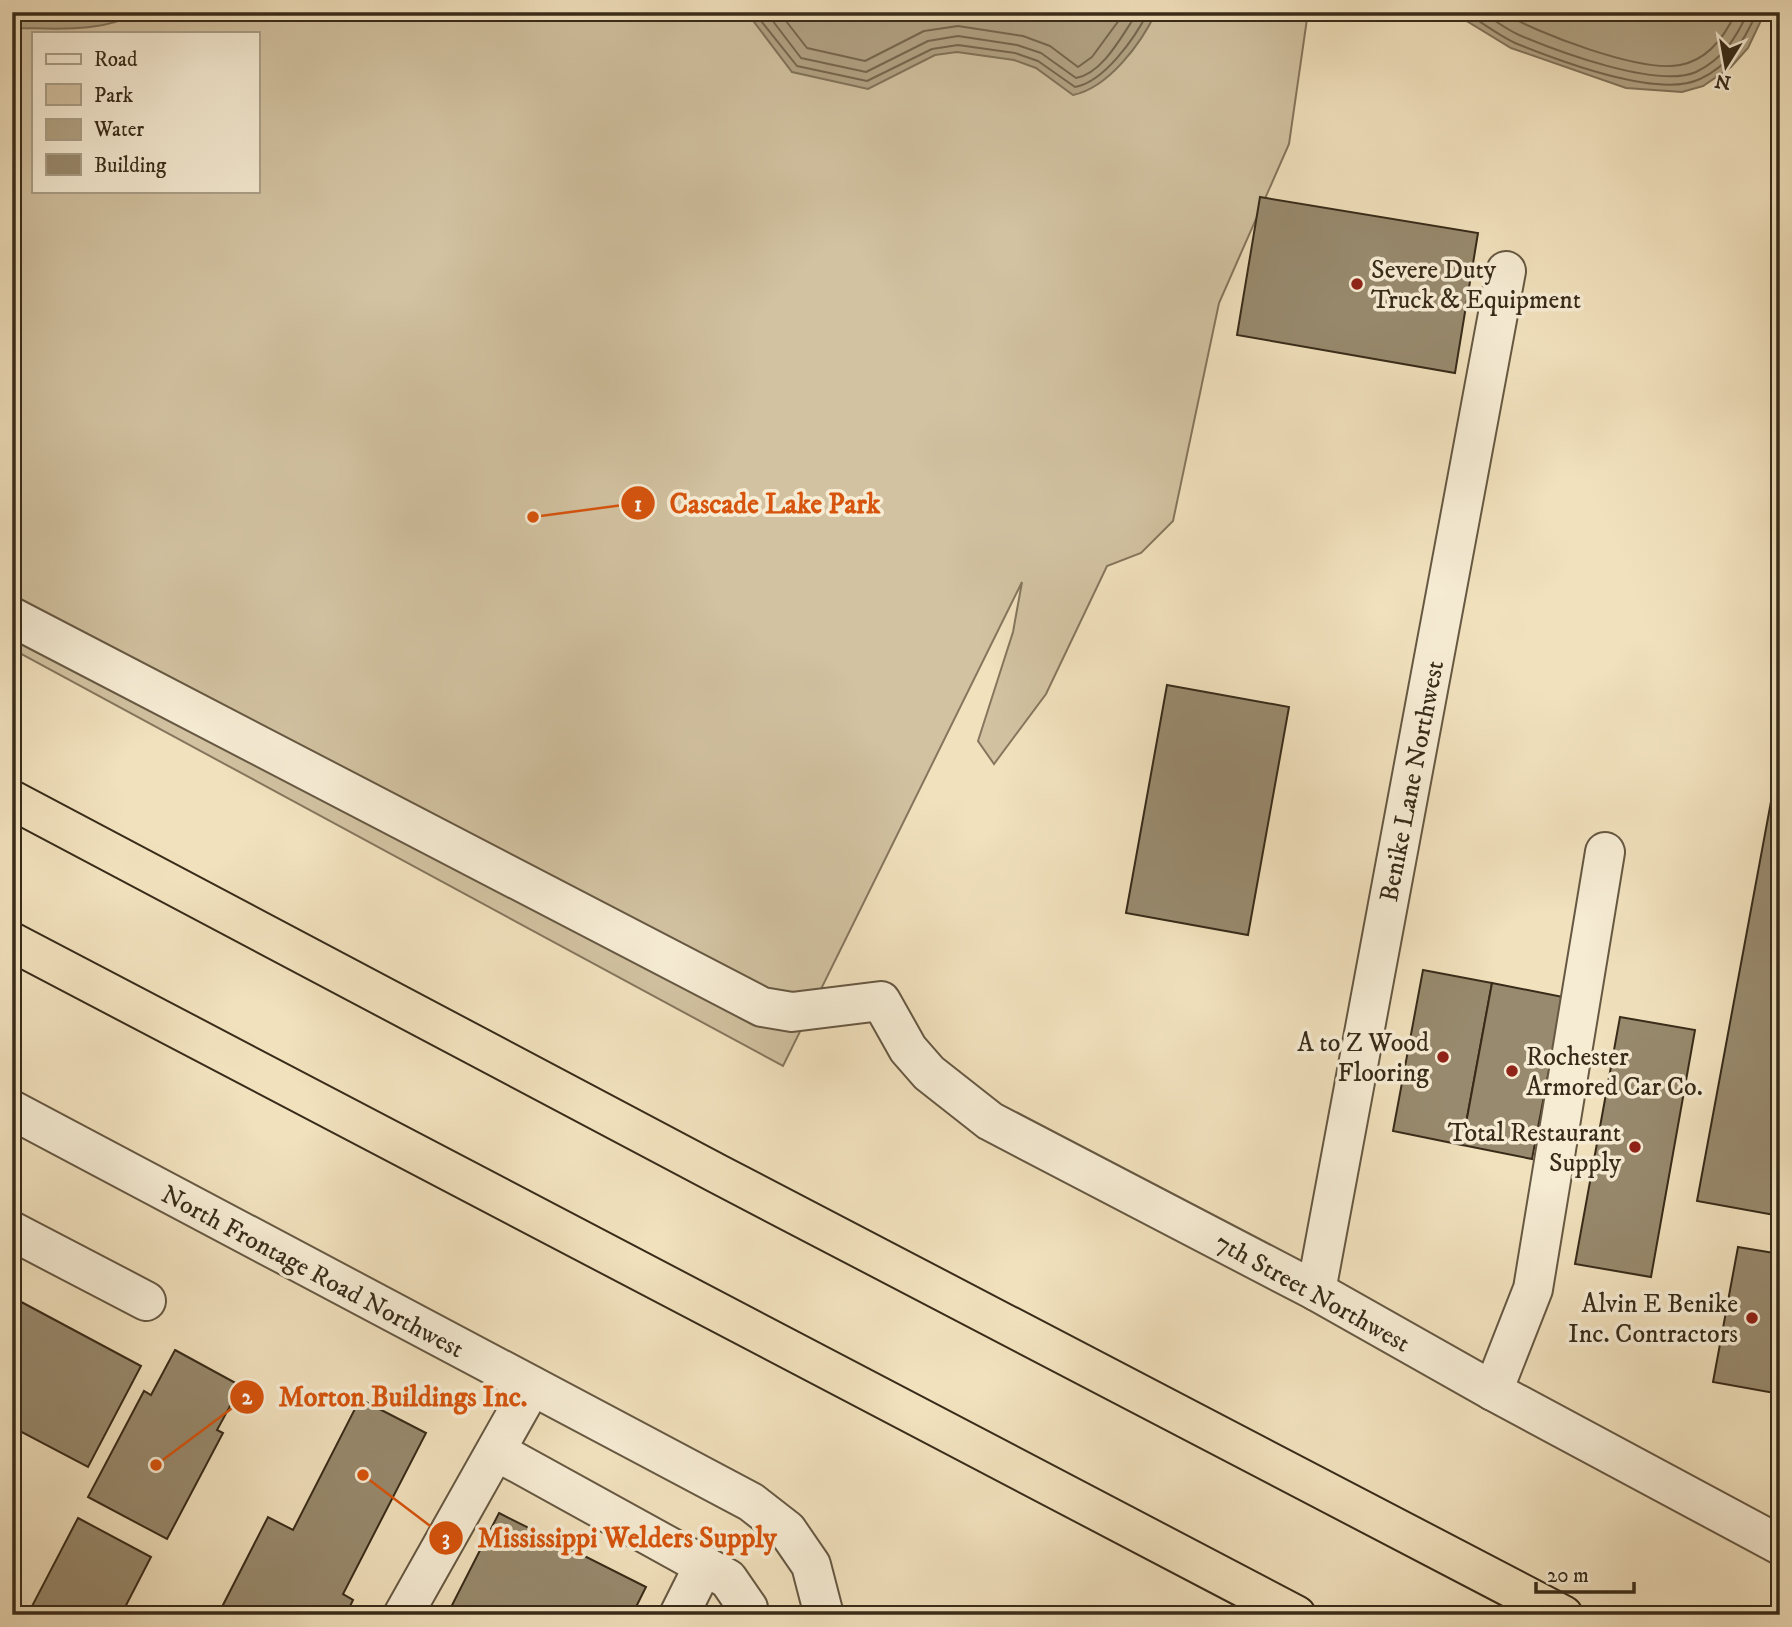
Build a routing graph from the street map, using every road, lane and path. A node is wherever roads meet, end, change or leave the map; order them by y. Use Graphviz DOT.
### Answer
graph roads {
  1 [pos="1506,271"];
  2 [pos="12,617"];
  3 [pos="12,800"];
  4 [pos="1605,852"];
  5 [pos="12,942"];
  6 [pos="12,1110"];
  7 [pos="12,1231"];
  8 [pos="1316,1290"];
  9 [pos="146,1301"];
  10 [pos="532,1386"];
  11 [pos="1493,1391"];
  12 [pos="496,1451"];
  13 [pos="1780,1545"];
  14 [pos="704,1565"];
  15 [pos="403,1615"];
  16 [pos="679,1615"];
  17 [pos="748,1615"];
  18 [pos="824,1615"];
  19 [pos="1296,1615"];
  20 [pos="1563,1615"];
  1 -- 8 [label="street, Benike Lane Northwest"];
  2 -- 8 [label="street, 7th Street Northwest"];
  3 -- 20 [label="highway"];
  4 -- 11 [label="street"];
  5 -- 19 [label="highway"];
  6 -- 10 [label="street, North Frontage Road Northwest"];
  7 -- 9 [label="street"];
  8 -- 11 [label="street, 7th Street Northwest"];
  10 -- 12 [label="street"];
  10 -- 18 [label="street, North Frontage Road Northwest"];
  11 -- 13 [label="street, 7th Street Northwest"];
  12 -- 14 [label="street"];
  12 -- 15 [label="street"];
  14 -- 16 [label="street"];
  14 -- 17 [label="street"];
}
